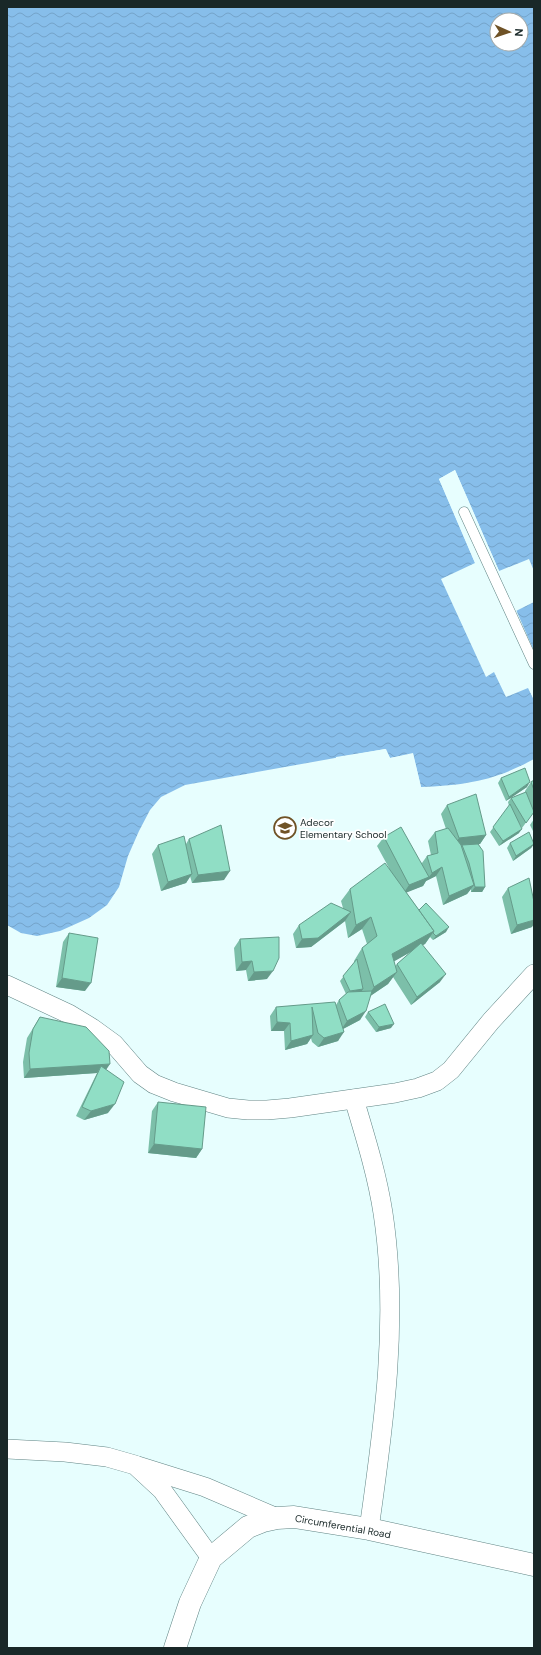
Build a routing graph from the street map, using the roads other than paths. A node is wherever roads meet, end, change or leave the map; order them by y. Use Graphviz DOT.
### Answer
graph roads {
  1 [pos="464,512"];
  2 [pos="534,664"];
  3 [pos="534,974"];
  4 [pos="7,986"];
  5 [pos="354,1099"];
  6 [pos="7,1449"];
  7 [pos="135,1465"];
  8 [pos="277,1518"];
  9 [pos="369,1529"];
  10 [pos="211,1558"];
  11 [pos="534,1565"];
  12 [pos="175,1648"];
  1 -- 2 [label="lane"];
  3 -- 5 [label="street"];
  4 -- 5 [label="street"];
  5 -- 9 [label="street"];
  6 -- 7 [label="street"];
  7 -- 8 [label="street"];
  7 -- 10 [label="street"];
  8 -- 9 [label="main road, Circumferential Road"];
  8 -- 10 [label="main road, Circumferential Road"];
  9 -- 11 [label="main road, Circumferential Road"];
  10 -- 12 [label="main road, Circumferential Road"];
}
